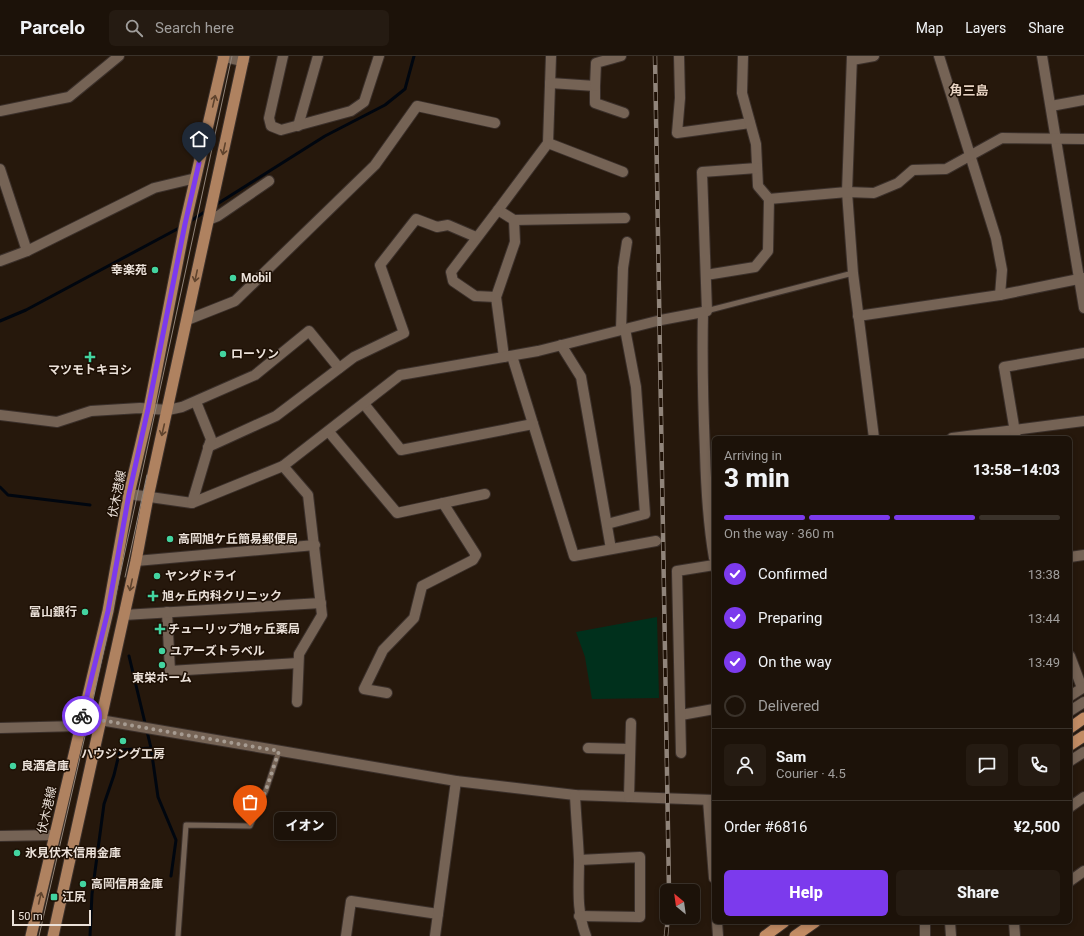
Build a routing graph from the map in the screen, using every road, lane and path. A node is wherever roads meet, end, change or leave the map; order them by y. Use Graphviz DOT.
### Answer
graph roads {
  1 [pos="119,56"];
  2 [pos="224,56"];
  3 [pos="283,56"];
  4 [pos="318,56"];
  5 [pos="379,56"];
  6 [pos="551,56"];
  7 [pos="622,56"];
  8 [pos="679,56"];
  9 [pos="743,56"];
  10 [pos="874,56"];
  11 [pos="939,56"];
  12 [pos="1042,56"];
  13 [pos="243,58"];
  14 [pos="852,58"];
  15 [pos="550,83"];
  16 [pos="595,86"];
  17 [pos="1084,100"];
  18 [pos="1051,106"];
  19 [pos="0,111"];
  20 [pos="624,113"];
  21 [pos="495,123"];
  22 [pos="750,123"];
  23 [pos="298,126"];
  24 [pos="1056,139"];
  25 [pos="1084,139"];
  26 [pos="548,143"];
  27 [pos="971,156"];
  28 [pos="757,168"];
  29 [pos="0,169"];
  30 [pos="623,172"];
  31 [pos="196,178"];
  32 [pos="269,181"];
  33 [pos="847,192"];
  34 [pos="769,198"];
  35 [pos="498,210"];
  36 [pos="625,218"];
  37 [pos="208,220"];
  38 [pos="514,220"];
  39 [pos="476,237"];
  40 [pos="627,242"];
  41 [pos="27,251"];
  42 [pos="0,261"];
  43 [pos="853,273"];
  44 [pos="706,275"];
  45 [pos="1082,279"];
  46 [pos="1000,295"];
  47 [pos="496,297"];
  48 [pos="1084,308"];
  49 [pos="705,311"];
  50 [pos="858,316"];
  51 [pos="187,320"];
  52 [pos="623,330"];
  53 [pos="561,345"];
  54 [pos="1084,353"];
  55 [pos="508,356"];
  56 [pos="340,368"];
  57 [pos="196,402"];
  58 [pos="364,404"];
  59 [pos="148,409"];
  60 [pos="168,410"];
  61 [pos="0,415"];
  62 [pos="1084,421"];
  63 [pos="533,424"];
  64 [pos="329,432"];
  65 [pos="1016,434"];
  66 [pos="871,436"];
  67 [pos="965,436"];
  68 [pos="208,447"];
  69 [pos="283,466"];
  70 [pos="129,494"];
  71 [pos="485,494"];
  72 [pos="148,497"];
  73 [pos="192,503"];
  74 [pos="443,503"];
  75 [pos="607,524"];
  76 [pos="711,527"];
  77 [pos="712,537"];
  78 [pos="656,542"];
  79 [pos="315,545"];
  80 [pos="611,549"];
  81 [pos="1084,555"];
  82 [pos="1072,557"];
  83 [pos="136,561"];
  84 [pos="712,565"];
  85 [pos="321,603"];
  86 [pos="167,612"];
  87 [pos="124,615"];
  88 [pos="1072,661"];
  89 [pos="298,662"];
  90 [pos="1083,688"];
  91 [pos="387,693"];
  92 [pos="1072,695"];
  93 [pos="297,702"];
  94 [pos="1084,702"];
  95 [pos="712,708"];
  96 [pos="1072,710"];
  97 [pos="681,715"];
  98 [pos="1084,718"];
  99 [pos="100,720"];
  100 [pos="631,723"];
  101 [pos="79,726"];
  102 [pos="1072,727"];
  103 [pos="0,728"];
  104 [pos="1084,736"];
  105 [pos="1072,744"];
  106 [pos="588,748"];
  107 [pos="630,749"];
  108 [pos="279,751"];
  109 [pos="1084,752"];
  110 [pos="681,753"];
  111 [pos="1072,760"];
  112 [pos="456,781"];
  113 [pos="575,795"];
  114 [pos="629,797"];
  115 [pos="1084,797"];
  116 [pos="711,800"];
  117 [pos="1072,806"];
  118 [pos="712,826"];
  119 [pos="54,835"];
  120 [pos="0,836"];
  121 [pos="579,860"];
  122 [pos="1084,871"];
  123 [pos="1072,880"];
  124 [pos="438,914"];
  125 [pos="579,916"];
  126 [pos="717,924"];
  127 [pos="781,924"];
  128 [pos="812,924"];
  129 [pos="925,924"];
  130 [pos="950,924"];
  131 [pos="1014,924"];
  132 [pos="31,936"];
  133 [pos="53,936"];
  134 [pos="178,936"];
  135 [pos="346,936"];
  136 [pos="435,936"];
  137 [pos="586,936"];
  138 [pos="718,936"];
  139 [pos="765,936"];
  140 [pos="796,936"];
  141 [pos="925,936"];
  142 [pos="951,936"];
  143 [pos="1015,936"];
  1 -- 19 [label="street"];
  2 -- 13 [label="street"];
  31 -- 2 [label="main road, 伏木港線, one-way"];
  3 -- 23 [label="street"];
  4 -- 23 [label="street"];
  5 -- 23 [label="street"];
  6 -- 15 [label="street"];
  7 -- 16 [label="street"];
  8 -- 22 [label="street"];
  9 -- 22 [label="street"];
  10 -- 14 [label="street"];
  11 -- 27 [label="street"];
  12 -- 18 [label="street"];
  13 -- 37 [label="main road, one-way"];
  14 -- 33 [label="street"];
  15 -- 16 [label="street"];
  15 -- 26 [label="street"];
  16 -- 20 [label="street"];
  17 -- 18 [label="street"];
  18 -- 24 [label="street"];
  21 -- 51 [label="street"];
  22 -- 28 [label="street"];
  24 -- 25 [label="street"];
  24 -- 27 [label="street"];
  24 -- 45 [label="street"];
  26 -- 30 [label="street"];
  26 -- 35 [label="street"];
  27 -- 33 [label="street"];
  27 -- 46 [label="street"];
  28 -- 34 [label="street"];
  28 -- 44 [label="street"];
  29 -- 41 [label="street"];
  31 -- 41 [label="street"];
  31 -- 59 [label="main road, 伏木港線"];
  32 -- 37 [label="street"];
  33 -- 34 [label="street"];
  33 -- 43 [label="street"];
  34 -- 44 [label="street"];
  35 -- 38 [label="street"];
  35 -- 39 [label="street"];
  36 -- 38 [label="street"];
  37 -- 51 [label="main road, one-way"];
  38 -- 47 [label="street"];
  39 -- 47 [label="street"];
  39 -- 56 [label="street"];
  40 -- 52 [label="street"];
  41 -- 42 [label="street"];
  43 -- 49 [label="lane"];
  43 -- 50 [label="street"];
  44 -- 49 [label="street"];
  45 -- 46 [label="street"];
  45 -- 48 [label="street"];
  46 -- 50 [label="street"];
  47 -- 55 [label="street"];
  49 -- 52 [label="street"];
  49 -- 76 [label="street"];
  50 -- 66 [label="street"];
  51 -- 60 [label="main road"];
  52 -- 53 [label="street"];
  52 -- 75 [label="street"];
  53 -- 55 [label="street"];
  53 -- 75 [label="street"];
  54 -- 65 [label="street"];
  55 -- 58 [label="street"];
  55 -- 63 [label="street"];
  56 -- 57 [label="street"];
  56 -- 68 [label="street"];
  57 -- 60 [label="street"];
  57 -- 68 [label="street"];
  58 -- 63 [label="street"];
  58 -- 64 [label="street"];
  59 -- 60 [label="street"];
  59 -- 61 [label="street"];
  59 -- 70 [label="main road, 伏木港線"];
  60 -- 72 [label="main road, one-way"];
  62 -- 65 [label="street"];
  63 -- 80 [label="street"];
  64 -- 69 [label="street"];
  64 -- 74 [label="street"];
  65 -- 67 [label="street"];
  68 -- 73 [label="street"];
  69 -- 73 [label="street"];
  69 -- 79 [label="street"];
  70 -- 72 [label="street"];
  70 -- 101 [label="main road, 伏木港線"];
  71 -- 74 [label="street"];
  72 -- 73 [label="street"];
  72 -- 83 [label="main road"];
  74 -- 91 [label="street"];
  75 -- 80 [label="street"];
  76 -- 77 [label="street"];
  78 -- 80 [label="street"];
  79 -- 83 [label="street"];
  79 -- 85 [label="street"];
  81 -- 82 [label="street"];
  83 -- 87 [label="main road, one-way"];
  84 -- 97 [label="street"];
  85 -- 86 [label="street"];
  85 -- 89 [label="street"];
  86 -- 87 [label="street"];
  86 -- 89 [label="street"];
  87 -- 99 [label="main road"];
  88 -- 90 [label="street"];
  89 -- 93 [label="street"];
  90 -- 92 [label="street"];
  94 -- 96 [label="street"];
  95 -- 97 [label="street"];
  97 -- 110 [label="street"];
  98 -- 102 [label="highway"];
  99 -- 101 [label="street"];
  99 -- 108 [label="street"];
  99 -- 133 [label="main road"];
  100 -- 107 [label="street"];
  101 -- 103 [label="street"];
  101 -- 119 [label="main road, 伏木港線"];
  104 -- 105 [label="highway"];
  106 -- 107 [label="street"];
  107 -- 114 [label="street"];
  108 -- 112 [label="street"];
  108 -- 134 [label="lane"];
  109 -- 111 [label="street"];
  112 -- 113 [label="street"];
  112 -- 124 [label="street"];
  113 -- 114 [label="street"];
  113 -- 121 [label="street"];
  114 -- 116 [label="street"];
  115 -- 117 [label="street"];
  116 -- 118 [label="street"];
  119 -- 120 [label="street"];
  132 -- 119 [label="main road, 伏木港線, one-way"];
  121 -- 125 [label="street"];
  121 -- 125 [label="street"];
  122 -- 123 [label="street"];
  124 -- 135 [label="street"];
  124 -- 136 [label="street"];
  125 -- 137 [label="street"];
  126 -- 138 [label="street"];
  127 -- 139 [label="highway"];
  128 -- 140 [label="highway"];
  129 -- 141 [label="street"];
  130 -- 142 [label="street"];
  131 -- 143 [label="street"];
}
